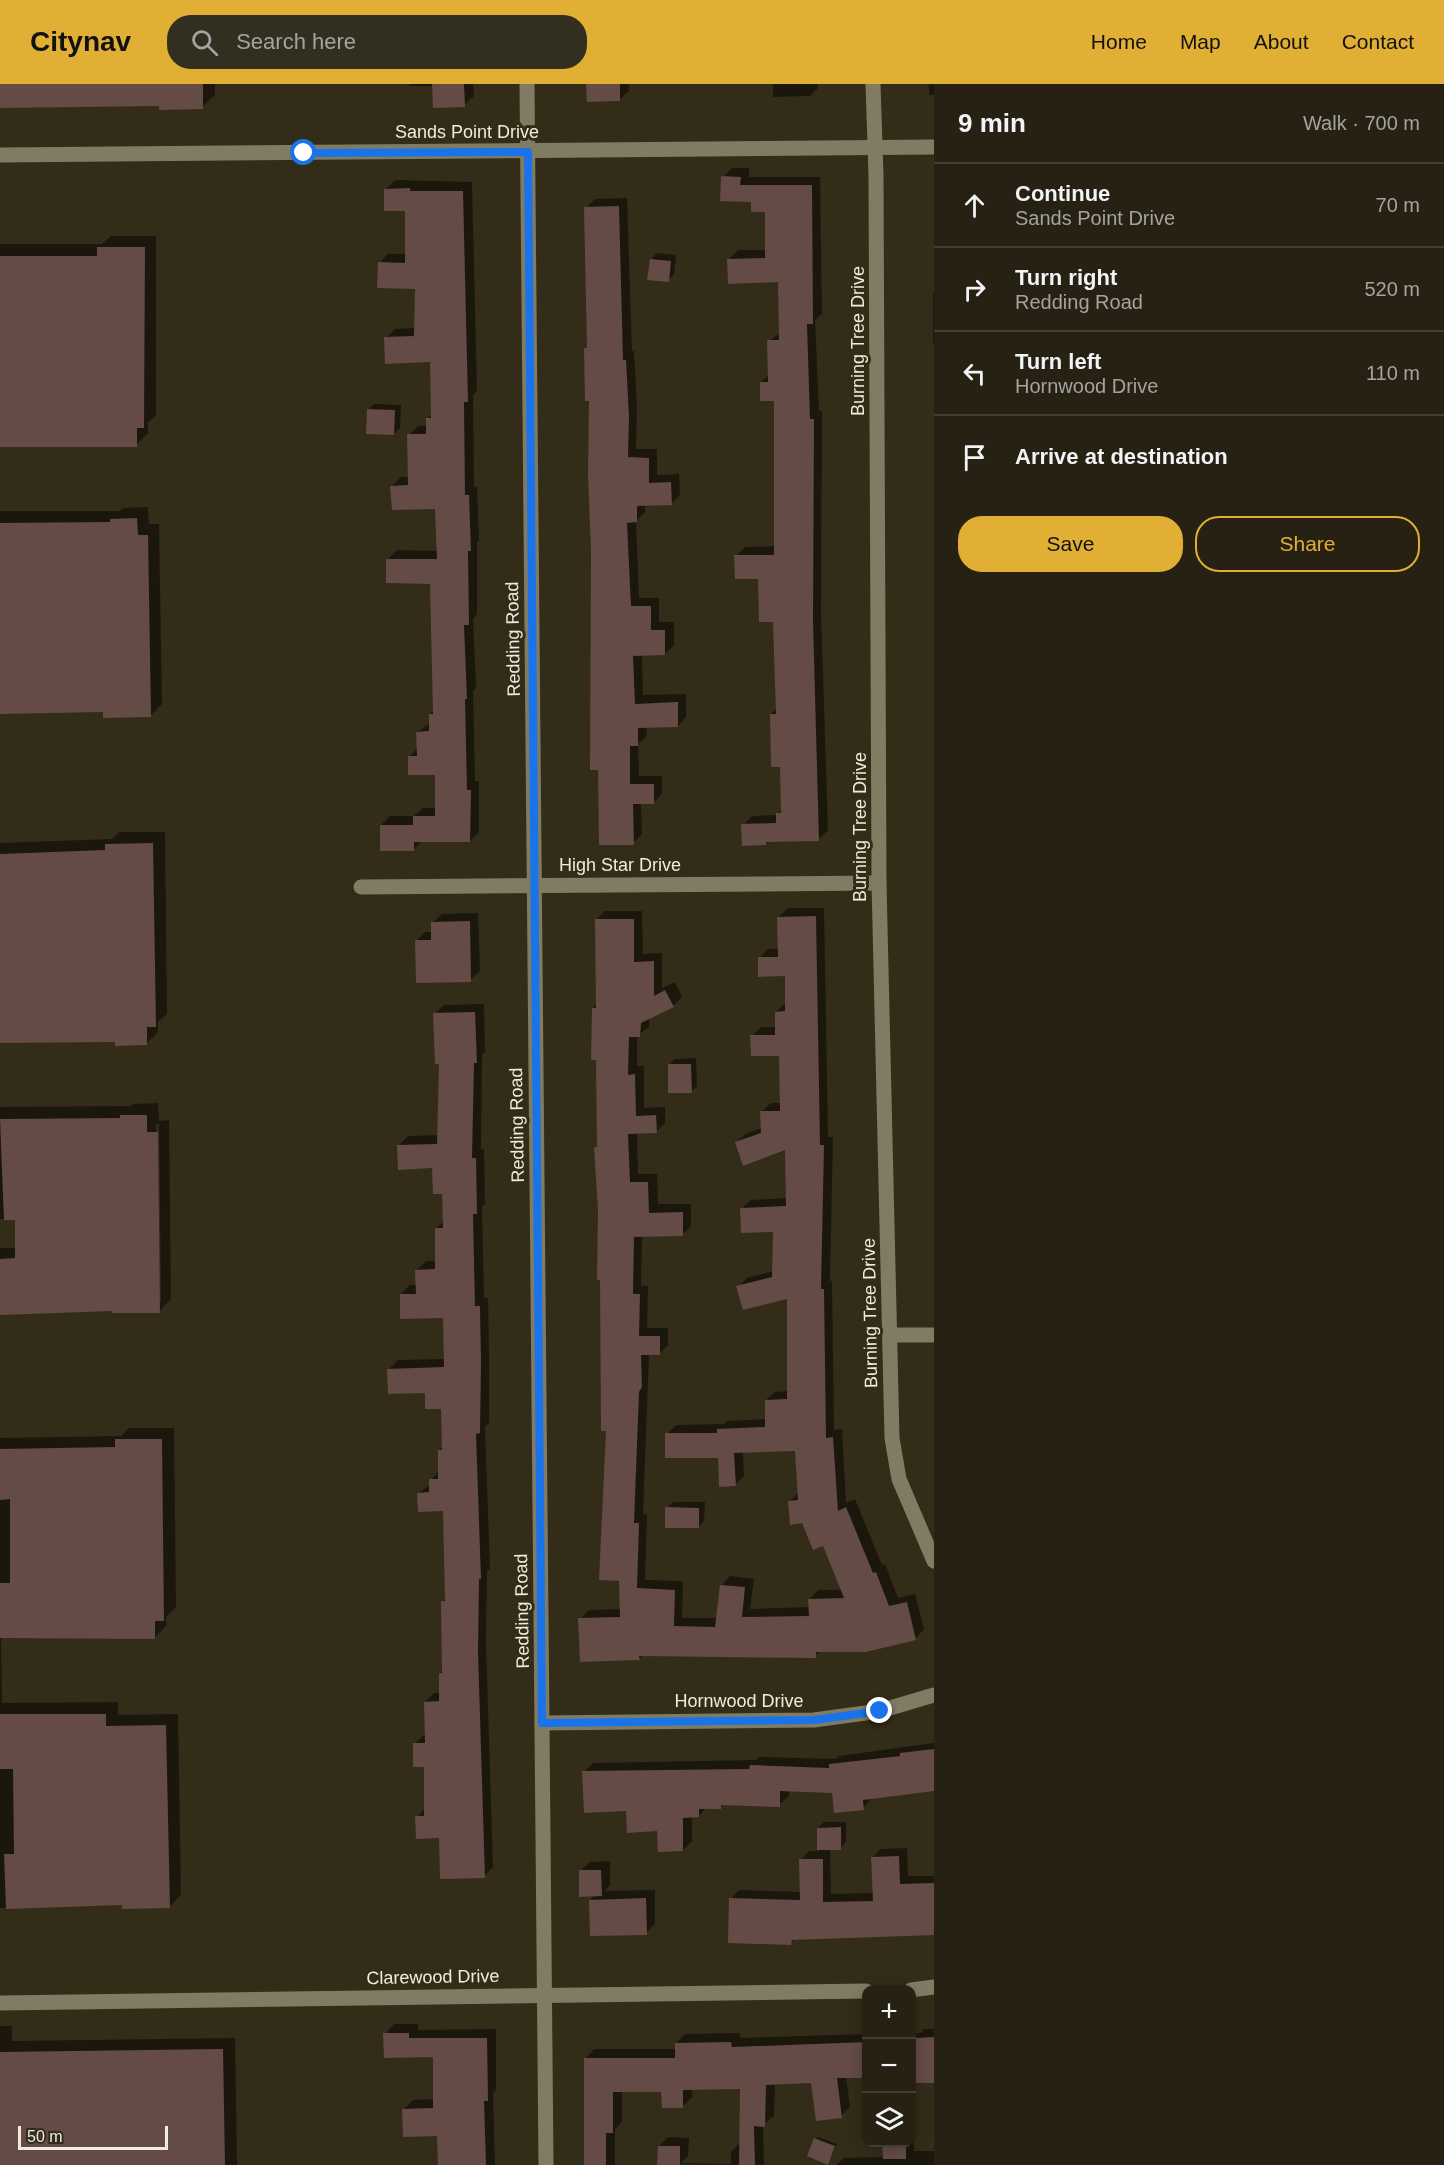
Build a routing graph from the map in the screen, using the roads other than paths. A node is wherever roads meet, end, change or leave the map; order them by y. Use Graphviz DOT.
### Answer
graph roads {
  1 [pos="527,84"];
  2 [pos="873,84"];
  3 [pos="876,147"];
  4 [pos="934,147"];
  5 [pos="528,152"];
  6 [pos="0,155"];
  7 [pos="879,883"];
  8 [pos="535,886"];
  9 [pos="361,887"];
  10 [pos="890,1335"];
  11 [pos="934,1335"];
  12 [pos="934,1562"];
  13 [pos="934,1695"];
  14 [pos="542,1723"];
  15 [pos="934,1987"];
  16 [pos="916,1989"];
  17 [pos="862,1991"];
  18 [pos="545,1994"];
  19 [pos="0,2003"];
  20 [pos="546,2165"];
  1 -- 5 [label="street, Redding Road"];
  2 -- 3 [label="street, Burning Tree Drive"];
  3 -- 4 [label="street, Sands Point Drive"];
  3 -- 5 [label="street, Sands Point Drive"];
  3 -- 7 [label="street, Burning Tree Drive"];
  5 -- 6 [label="street, Sands Point Drive"];
  5 -- 8 [label="street, Redding Road"];
  7 -- 8 [label="street, High Star Drive"];
  7 -- 10 [label="street, Burning Tree Drive"];
  8 -- 9 [label="street, High Star Drive"];
  8 -- 14 [label="street, Redding Road"];
  10 -- 11 [label="street"];
  10 -- 12 [label="street, Burning Tree Drive"];
  13 -- 14 [label="street, Hornwood Drive"];
  14 -- 18 [label="street, Redding Road"];
  15 -- 16 [label="street"];
  17 -- 18 [label="street, Clarewood Drive"];
  18 -- 19 [label="street, Clarewood Drive"];
  18 -- 20 [label="street, Redding Road"];
}
